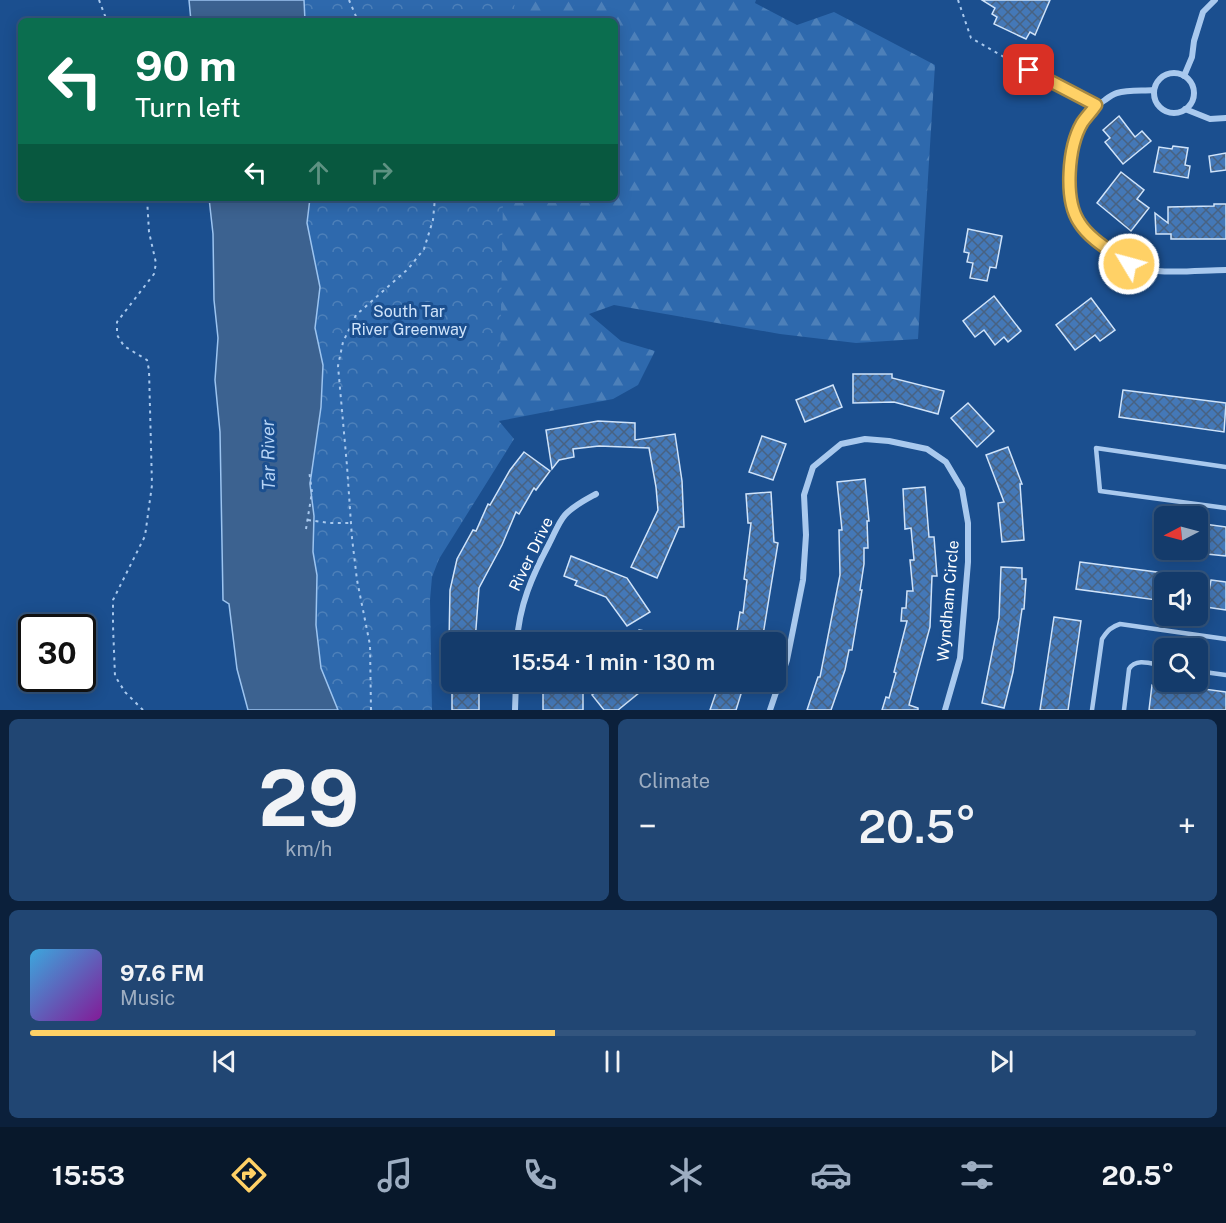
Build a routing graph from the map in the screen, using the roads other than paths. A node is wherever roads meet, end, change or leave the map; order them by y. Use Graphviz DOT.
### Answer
graph roads {
  1 [pos="1215,0"];
  2 [pos="1011,61"];
  3 [pos="1184,76"];
  4 [pos="1154,90"];
  5 [pos="1096,105"];
  6 [pos="1185,109"];
  7 [pos="1226,118"];
  8 [pos="1226,270"];
  9 [pos="1226,467"];
  10 [pos="596,494"];
  11 [pos="1226,508"];
  12 [pos="519,632"];
  13 [pos="1226,639"];
  14 [pos="1154,664"];
  15 [pos="1208,673"];
  16 [pos="1226,675"];
  17 [pos="516,692"];
  18 [pos="515,710"];
  19 [pos="770,710"];
  20 [pos="945,710"];
  21 [pos="1092,710"];
  22 [pos="1124,710"];
  1 -- 3 [label="street"];
  2 -- 5 [label="lane"];
  3 -- 4 [label="street"];
  3 -- 6 [label="street"];
  4 -- 5 [label="street"];
  4 -- 6 [label="street"];
  5 -- 8 [label="street"];
  6 -- 7 [label="street"];
  9 -- 11 [label="lane"];
  10 -- 12 [label="street, River Drive"];
  13 -- 21 [label="lane"];
  14 -- 22 [label="lane"];
  15 -- 16 [label="lane"];
  17 -- 18 [label="street"];
  19 -- 20 [label="street, Wyndham Circle"];
}
